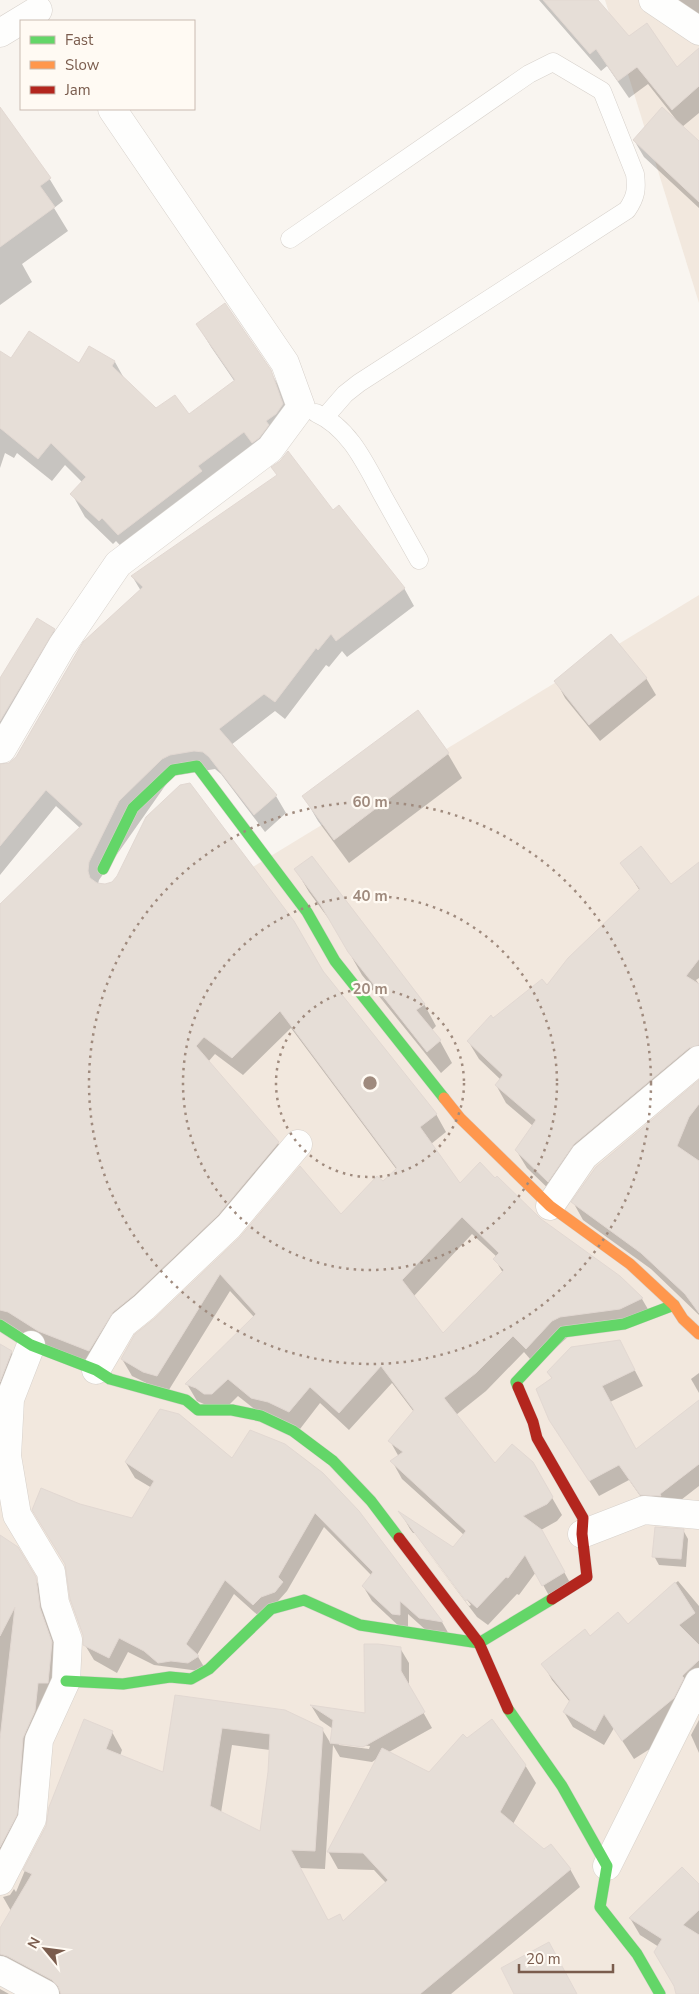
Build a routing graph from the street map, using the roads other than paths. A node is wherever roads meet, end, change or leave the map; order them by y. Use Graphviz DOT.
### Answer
graph roads {
  1 [pos="653,0"];
  2 [pos="38,10"];
  3 [pos="21,20"];
  4 [pos="20,21"];
  5 [pos="699,30"];
  6 [pos="0,33"];
  7 [pos="113,110"];
  8 [pos="290,239"];
  9 [pos="313,412"];
  10 [pos="419,560"];
  11 [pos="2,749"];
  12 [pos="103,869"];
  13 [pos="699,1060"];
  14 [pos="298,1144"];
  15 [pos="550,1206"];
  16 [pos="674,1305"];
  17 [pos="0,1325"];
  18 [pos="699,1334"];
  19 [pos="31,1345"];
  20 [pos="96,1370"];
  21 [pos="699,1515"];
  22 [pos="582,1534"];
  23 [pos="479,1643"];
  24 [pos="66,1681"];
  25 [pos="699,1682"];
  26 [pos="607,1866"];
  27 [pos="0,1881"];
  28 [pos="0,1970"];
  29 [pos="46,1994"];
  30 [pos="660,1994"];
  1 -- 5 [label="street"];
  2 -- 3 [label="street"];
  4 -- 6 [label="street"];
  7 -- 9 [label="street"];
  8 -- 9 [label="lane"];
  9 -- 10 [label="lane"];
  9 -- 11 [label="street"];
  12 -- 15 [label="street"];
  13 -- 15 [label="street"];
  14 -- 20 [label="street"];
  15 -- 16 [label="street"];
  16 -- 18 [label="street"];
  16 -- 22 [label="street"];
  17 -- 19 [label="street"];
  19 -- 20 [label="street"];
  19 -- 24 [label="street"];
  20 -- 23 [label="street"];
  21 -- 22 [label="street"];
  22 -- 23 [label="street"];
  23 -- 24 [label="street"];
  23 -- 26 [label="street"];
  24 -- 27 [label="street"];
  25 -- 26 [label="street"];
  26 -- 30 [label="street"];
  28 -- 29 [label="street"];
}
